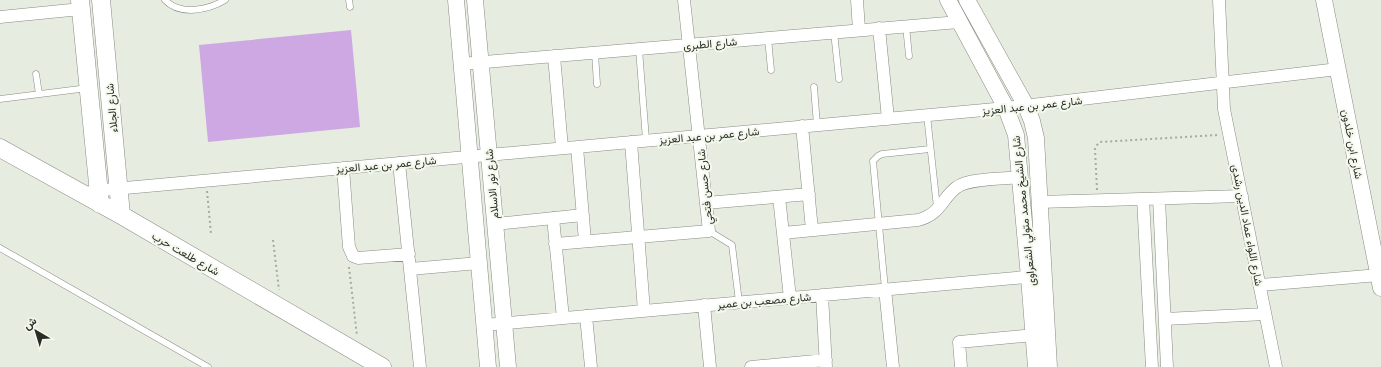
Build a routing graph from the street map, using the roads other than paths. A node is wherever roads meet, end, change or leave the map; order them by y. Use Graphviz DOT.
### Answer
graph roads {
  1 [pos="101,0"];
  2 [pos="165,0"];
  3 [pos="225,0"];
  4 [pos="350,0"];
  5 [pos="456,0"];
  6 [pos="475,0"];
  7 [pos="684,0"];
  8 [pos="857,0"];
  9 [pos="948,0"];
  10 [pos="967,0"];
  11 [pos="1219,0"];
  12 [pos="1324,0"];
  13 [pos="81,5"];
  14 [pos="350,7"];
  15 [pos="0,17"];
  16 [pos="958,22"];
  17 [pos="906,26"];
  18 [pos="879,28"];
  19 [pos="859,30"];
  20 [pos="834,32"];
  21 [pos="768,38"];
  22 [pos="689,45"];
  23 [pos="639,49"];
  24 [pos="594,53"];
  25 [pos="554,56"];
  26 [pos="909,56"];
  27 [pos="480,63"];
  28 [pos="462,64"];
  29 [pos="1338,69"];
  30 [pos="771,70"];
  31 [pos="36,74"];
  32 [pos="839,78"];
  33 [pos="1223,82"];
  34 [pos="597,84"];
  35 [pos="814,87"];
  36 [pos="89,88"];
  37 [pos="39,94"];
  38 [pos="0,99"];
  39 [pos="1026,106"];
  40 [pos="1006,108"];
  41 [pos="927,115"];
  42 [pos="888,119"];
  43 [pos="817,125"];
  44 [pos="802,126"];
  45 [pos="699,136"];
  46 [pos="646,140"];
  47 [pos="631,142"];
  48 [pos="577,146"];
  49 [pos="0,148"];
  50 [pos="562,148"];
  51 [pos="930,149"];
  52 [pos="489,154"];
  53 [pos="470,156"];
  54 [pos="399,163"];
  55 [pos="343,168"];
  56 [pos="1020,177"];
  57 [pos="118,188"];
  58 [pos="809,194"];
  59 [pos="1242,196"];
  60 [pos="100,197"];
  61 [pos="779,197"];
  62 [pos="1144,199"];
  63 [pos="1159,199"];
  64 [pos="1039,202"];
  65 [pos="706,203"];
  66 [pos="937,210"];
  67 [pos="121,215"];
  68 [pos="583,215"];
  69 [pos="553,218"];
  70 [pos="495,224"];
  71 [pos="879,224"];
  72 [pos="812,230"];
  73 [pos="709,231"];
  74 [pos="783,233"];
  75 [pos="638,237"];
  76 [pos="585,241"];
  77 [pos="555,244"];
  78 [pos="0,248"];
  79 [pos="409,254"];
  80 [pos="479,263"];
  81 [pos="410,269"];
  82 [pos="1037,276"];
  83 [pos="1380,282"];
  84 [pos="1260,285"];
  85 [pos="885,289"];
  86 [pos="822,295"];
  87 [pos="790,298"];
  88 [pos="739,302"];
  89 [pos="704,305"];
  90 [pos="644,311"];
  91 [pos="1265,314"];
  92 [pos="586,316"];
  93 [pos="563,318"];
  94 [pos="1165,319"];
  95 [pos="504,323"];
  96 [pos="485,325"];
  97 [pos="1034,335"];
  98 [pos="371,362"];
  99 [pos="826,363"];
  100 [pos="797,365"];
  101 [pos="208,367"];
  102 [pos="420,367"];
  103 [pos="488,367"];
  104 [pos="508,367"];
  105 [pos="591,367"];
  106 [pos="710,367"];
  107 [pos="751,367"];
  108 [pos="893,367"];
  109 [pos="961,367"];
  110 [pos="1036,367"];
  111 [pos="1049,367"];
  112 [pos="1152,367"];
  113 [pos="1167,367"];
  114 [pos="1276,367"];
  1 -- 57 [label="main road, شارع الجلاء"];
  2 -- 3 [label="lane"];
  4 -- 14 [label="lane"];
  5 -- 28 [label="street, شارع نور الاسلام"];
  6 -- 27 [label="street, شارع نور الاسلام"];
  7 -- 22 [label="street, شارع حسن فتحي"];
  8 -- 19 [label="street"];
  9 -- 16 [label="street, شارع الشيخ محمد متولي الشعراوى"];
  10 -- 39 [label="street, شارع الشيخ محمد متولي الشعراوى"];
  11 -- 33 [label="street, شارع اللواء عماد الدين رشدى"];
  12 -- 29 [label="street, شارع ابن خلدون"];
  13 -- 15 [label="street"];
  13 -- 36 [label="main road, شارع الجلاء"];
  16 -- 17 [label="street, شارع الطبرى"];
  16 -- 40 [label="street, شارع الشيخ محمد متولي الشعراوى"];
  17 -- 18 [label="street, شارع الطبرى"];
  17 -- 26 [label="lane"];
  18 -- 19 [label="street, شارع الطبرى"];
  18 -- 42 [label="street"];
  19 -- 20 [label="street, شارع الطبرى"];
  20 -- 21 [label="street, شارع الطبرى"];
  20 -- 32 [label="lane"];
  21 -- 22 [label="street, شارع الطبرى"];
  21 -- 30 [label="lane"];
  22 -- 23 [label="street, شارع الطبرى"];
  22 -- 45 [label="street, شارع حسن فتحي"];
  23 -- 24 [label="street, شارع الطبرى"];
  23 -- 46 [label="lane"];
  24 -- 25 [label="street, شارع الطبرى"];
  24 -- 34 [label="lane"];
  25 -- 27 [label="street, شارع الطبرى"];
  25 -- 50 [label="street"];
  27 -- 28 [label="street, شارع الطبرى"];
  27 -- 52 [label="street, شارع نور الاسلام"];
  28 -- 53 [label="street, شارع نور الاسلام"];
  29 -- 33 [label="street, شارع عمر بن عبد العزيز"];
  29 -- 83 [label="street, شارع ابن خلدون"];
  31 -- 37 [label="lane"];
  33 -- 39 [label="street, شارع عمر بن عبد العزيز"];
  33 -- 59 [label="street, شارع اللواء عماد الدين رشدى"];
  35 -- 43 [label="lane"];
  36 -- 37 [label="lane"];
  36 -- 60 [label="main road, شارع الجلاء"];
  37 -- 38 [label="lane"];
  39 -- 40 [label="street, شارع عمر بن عبد العزيز"];
  39 -- 64 [label="street, شارع الشيخ محمد متولي الشعراوى"];
  40 -- 41 [label="street, شارع عمر بن عبد العزيز"];
  40 -- 56 [label="street, شارع الشيخ محمد متولي الشعراوى"];
  41 -- 42 [label="street, شارع عمر بن عبد العزيز"];
  41 -- 51 [label="lane"];
  42 -- 43 [label="street, شارع عمر بن عبد العزيز"];
  43 -- 44 [label="street, شارع عمر بن عبد العزيز"];
  44 -- 45 [label="street, شارع عمر بن عبد العزيز"];
  44 -- 58 [label="street"];
  45 -- 46 [label="street, شارع عمر بن عبد العزيز"];
  45 -- 65 [label="street, شارع حسن فتحي"];
  46 -- 47 [label="street, شارع عمر بن عبد العزيز"];
  47 -- 48 [label="street, شارع عمر بن عبد العزيز"];
  47 -- 75 [label="street"];
  48 -- 50 [label="street, شارع عمر بن عبد العزيز"];
  48 -- 68 [label="street"];
  49 -- 60 [label="main road, شارع طلعت حرب"];
  50 -- 52 [label="street, شارع عمر بن عبد العزيز"];
  51 -- 66 [label="lane"];
  51 -- 71 [label="lane"];
  52 -- 53 [label="street, شارع عمر بن عبد العزيز"];
  52 -- 70 [label="street, شارع نور الاسلام"];
  53 -- 54 [label="street, شارع عمر بن عبد العزيز"];
  53 -- 80 [label="street, شارع نور الاسلام"];
  54 -- 55 [label="street, شارع عمر بن عبد العزيز"];
  54 -- 79 [label="street"];
  55 -- 57 [label="street, شارع عمر بن عبد العزيز"];
  55 -- 79 [label="street"];
  56 -- 66 [label="street"];
  56 -- 82 [label="street, شارع الشيخ محمد متولي الشعراوى"];
  57 -- 60 [label="street, شارع عمر بن عبد العزيز"];
  57 -- 67 [label="main road, شارع الجلاء"];
  58 -- 61 [label="street"];
  58 -- 72 [label="street"];
  59 -- 63 [label="street"];
  59 -- 84 [label="street, شارع اللواء عماد الدين رشدى"];
  60 -- 67 [label="main road, شارع طلعت حرب"];
  61 -- 65 [label="street"];
  61 -- 74 [label="street"];
  62 -- 63 [label="street"];
  62 -- 64 [label="street"];
  62 -- 112 [label="street"];
  63 -- 94 [label="street"];
  64 -- 82 [label="street, شارع الشيخ محمد متولي الشعراوى"];
  65 -- 73 [label="street, شارع حسن فتحي"];
  66 -- 71 [label="street"];
  67 -- 98 [label="main road, شارع طلعت حرب"];
  68 -- 69 [label="street"];
  68 -- 76 [label="street"];
  69 -- 70 [label="street"];
  69 -- 77 [label="street"];
  70 -- 95 [label="street, شارع نور الاسلام"];
  71 -- 72 [label="street"];
  71 -- 85 [label="lane"];
  72 -- 74 [label="street"];
  73 -- 75 [label="street"];
  73 -- 88 [label="lane"];
  74 -- 87 [label="street"];
  75 -- 76 [label="street"];
  75 -- 90 [label="street"];
  76 -- 77 [label="street"];
  77 -- 93 [label="street"];
  78 -- 101 [label="lane"];
  79 -- 81 [label="street"];
  80 -- 81 [label="street"];
  80 -- 96 [label="street, شارع نور الاسلام"];
  81 -- 102 [label="street"];
  82 -- 85 [label="street, شارع مصعب بن عمير"];
  82 -- 97 [label="street, شارع الشيخ محمد متولي الشعراوى"];
  82 -- 111 [label="street, شارع الشيخ محمد متولي الشعراوى"];
  83 -- 84 [label="street"];
  84 -- 91 [label="street, شارع اللواء عماد الدين رشدى"];
  85 -- 86 [label="street, شارع مصعب بن عمير"];
  85 -- 108 [label="street"];
  86 -- 87 [label="street, شارع مصعب بن عمير"];
  86 -- 99 [label="street"];
  87 -- 88 [label="street, شارع مصعب بن عمير"];
  88 -- 89 [label="street, شارع مصعب بن عمير"];
  89 -- 90 [label="street, شارع مصعب بن عمير"];
  89 -- 106 [label="street"];
  90 -- 92 [label="street, شارع مصعب بن عمير"];
  91 -- 94 [label="street"];
  91 -- 114 [label="street, شارع اللواء عماد الدين رشدى"];
  92 -- 93 [label="street, شارع مصعب بن عمير"];
  92 -- 105 [label="street"];
  93 -- 95 [label="street, شارع مصعب بن عمير"];
  94 -- 113 [label="street"];
  95 -- 96 [label="street, شارع مصعب بن عمير"];
  95 -- 104 [label="street, شارع نور الاسلام"];
  96 -- 103 [label="street, شارع نور الاسلام"];
  97 -- 109 [label="street"];
  97 -- 110 [label="street, شارع الشيخ محمد متولي الشعراوى"];
  99 -- 100 [label="street"];
  100 -- 107 [label="street"];
}
